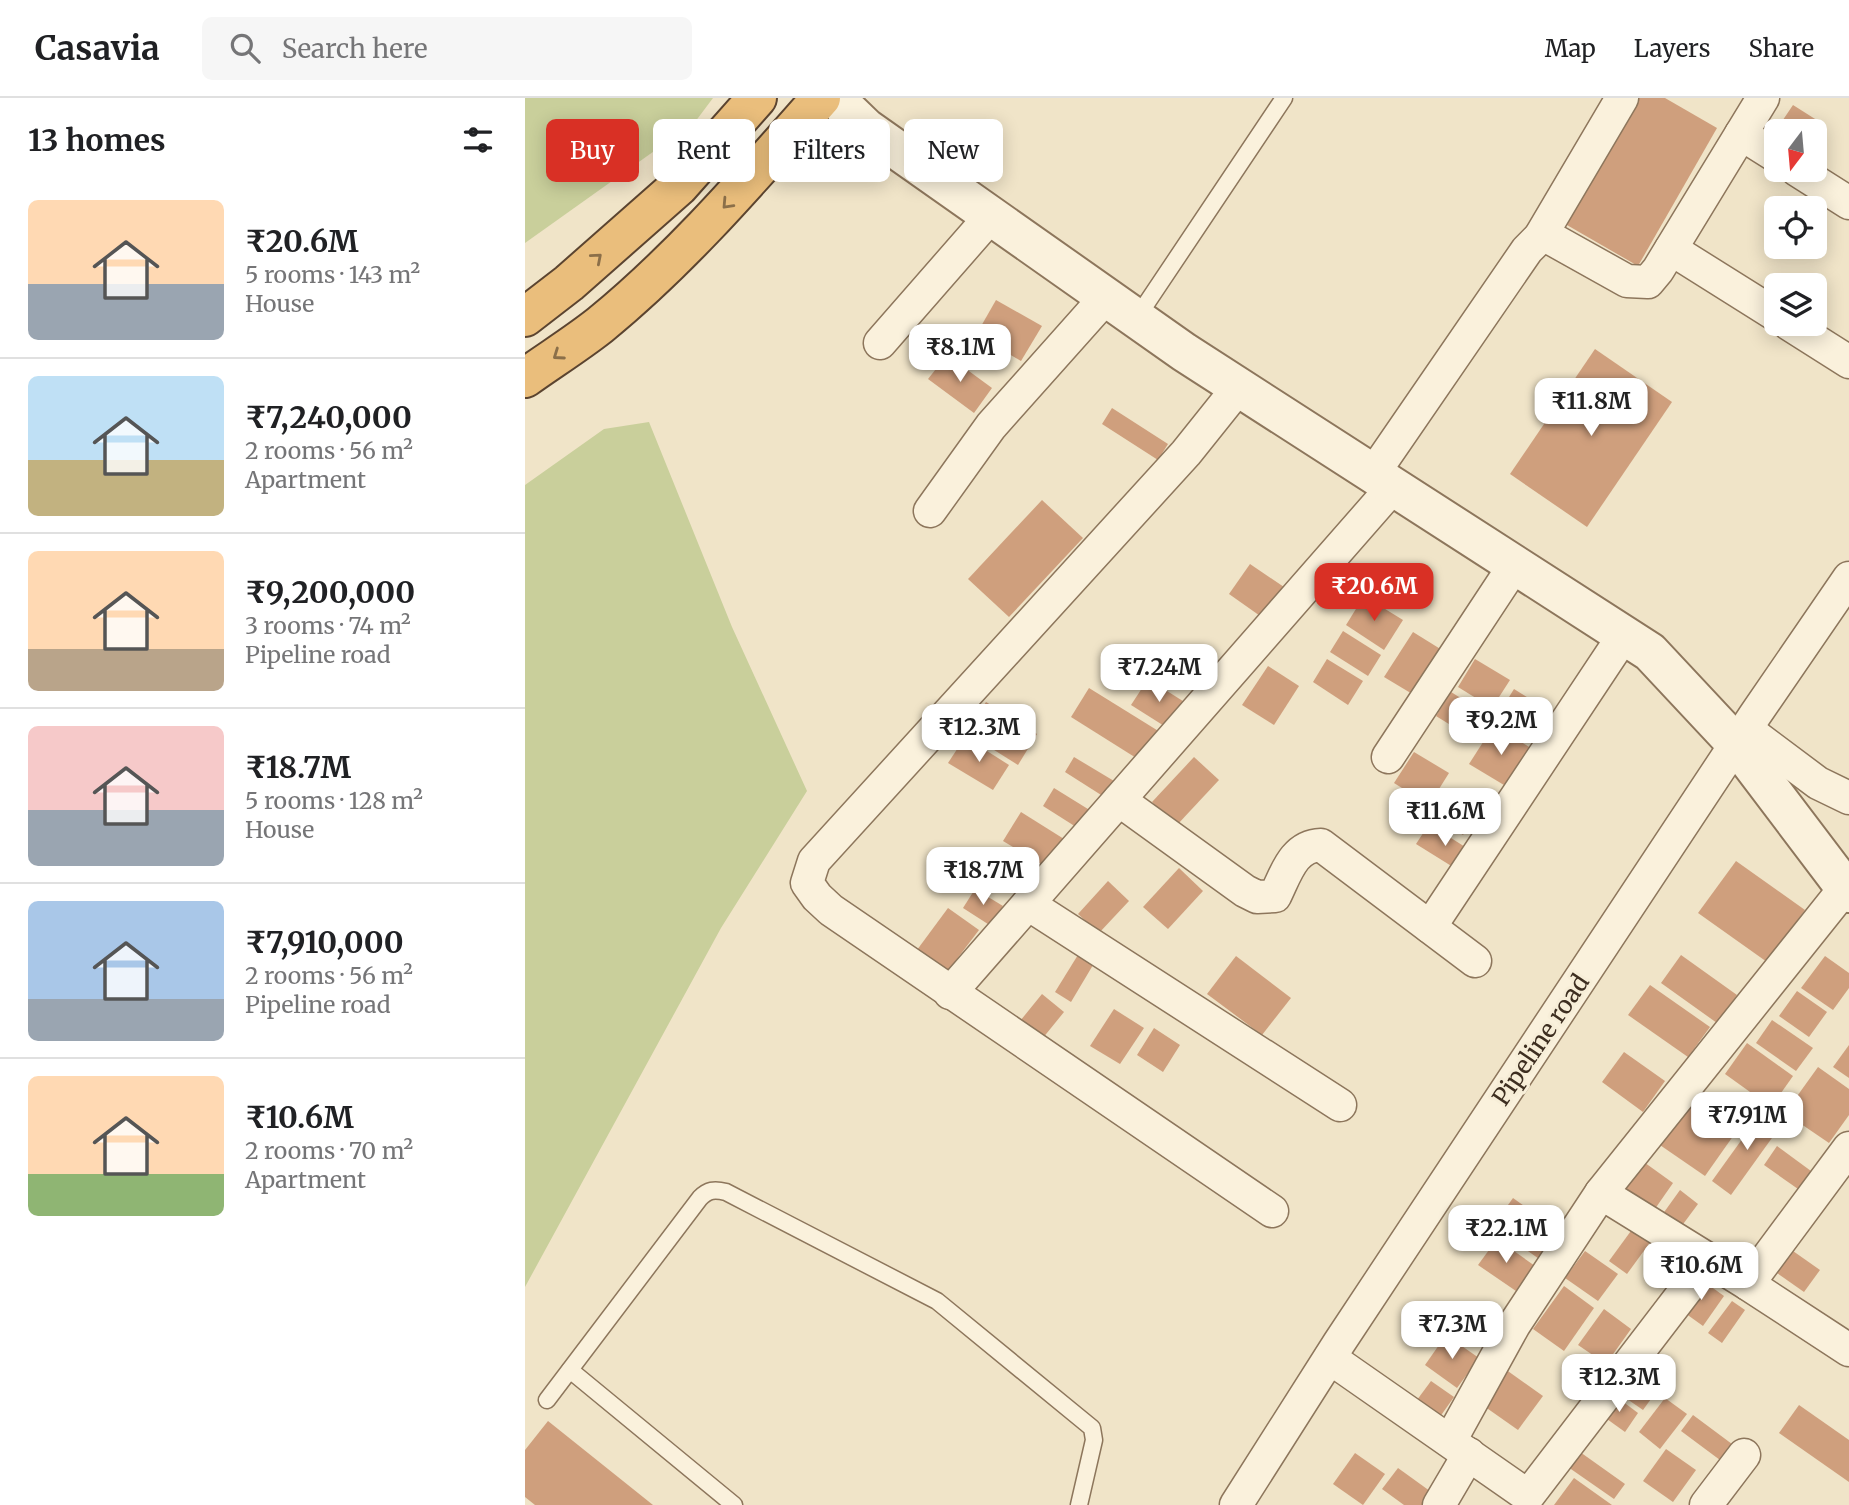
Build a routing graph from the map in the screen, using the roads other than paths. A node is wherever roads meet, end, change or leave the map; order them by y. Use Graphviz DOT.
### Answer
graph roads {
  1 [pos="757,98"];
  2 [pos="821,98"];
  3 [pos="835,98"];
  4 [pos="1284,98"];
  5 [pos="1622,98"];
  6 [pos="1763,98"];
  7 [pos="1741,134"];
  8 [pos="1764,148"];
  9 [pos="1816,182"];
  10 [pos="1849,203"];
  11 [pos="991,216"];
  12 [pos="1540,237"];
  13 [pos="1671,249"];
  14 [pos="569,283"];
  15 [pos="1106,297"];
  16 [pos="1764,307"];
  17 [pos="525,317"];
  18 [pos="1136,319"];
  19 [pos="598,326"];
  20 [pos="1808,336"];
  21 [pos="880,343"];
  22 [pos="1849,362"];
  23 [pos="525,378"];
  24 [pos="1238,387"];
  25 [pos="1382,481"];
  26 [pos="930,511"];
  27 [pos="1514,566"];
  28 [pos="1849,578"];
  29 [pos="1624,635"];
  30 [pos="1742,737"];
  31 [pos="1388,757"];
  32 [pos="1849,798"];
  33 [pos="1119,800"];
  34 [pos="1847,890"];
  35 [pos="1028,904"];
  36 [pos="1430,927"];
  37 [pos="1475,961"];
  38 [pos="950,993"];
  39 [pos="1339,1105"];
  40 [pos="1849,1148"];
  41 [pos="1601,1193"];
  42 [pos="1272,1212"];
  43 [pos="1708,1261"];
  44 [pos="1748,1284"];
  45 [pos="1849,1350"];
  46 [pos="1330,1358"];
  47 [pos="570,1370"];
  48 [pos="547,1400"];
  49 [pos="1459,1448"];
  50 [pos="1744,1455"];
  51 [pos="1535,1501"];
  52 [pos="734,1505"];
  53 [pos="1079,1505"];
  54 [pos="1236,1505"];
  55 [pos="1439,1505"];
  56 [pos="1706,1505"];
  14 -- 1 [label="highway, one-way"];
  2 -- 19 [label="highway, one-way"];
  3 -- 11 [label="street"];
  4 -- 18 [label="lane"];
  5 -- 12 [label="street"];
  6 -- 7 [label="street"];
  7 -- 8 [label="street"];
  7 -- 13 [label="street"];
  9 -- 10 [label="street"];
  11 -- 15 [label="street"];
  11 -- 21 [label="street"];
  12 -- 13 [label="street"];
  12 -- 25 [label="street"];
  13 -- 16 [label="street"];
  14 -- 17 [label="highway"];
  14 -- 19 [label="highway"];
  15 -- 18 [label="street"];
  15 -- 26 [label="street"];
  18 -- 24 [label="street"];
  19 -- 23 [label="highway, one-way"];
  20 -- 22 [label="street"];
  24 -- 25 [label="street"];
  24 -- 38 [label="street"];
  25 -- 27 [label="street"];
  25 -- 33 [label="street"];
  27 -- 29 [label="street"];
  27 -- 31 [label="street"];
  28 -- 30 [label="street, Pipeline road"];
  29 -- 30 [label="street"];
  29 -- 36 [label="street"];
  30 -- 32 [label="street"];
  30 -- 34 [label="street"];
  30 -- 46 [label="street, Pipeline road"];
  33 -- 35 [label="street"];
  33 -- 36 [label="street"];
  34 -- 41 [label="street"];
  35 -- 38 [label="street"];
  35 -- 39 [label="street"];
  36 -- 37 [label="street"];
  38 -- 42 [label="street"];
  40 -- 44 [label="street"];
  41 -- 43 [label="street"];
  41 -- 49 [label="street"];
  43 -- 44 [label="street"];
  43 -- 51 [label="street"];
  44 -- 45 [label="street"];
  46 -- 49 [label="street"];
  46 -- 54 [label="street, Pipeline road"];
  47 -- 48 [label="lane"];
  47 -- 52 [label="lane"];
  47 -- 53 [label="lane"];
  49 -- 51 [label="street"];
  49 -- 55 [label="street"];
  50 -- 56 [label="street"];
}
